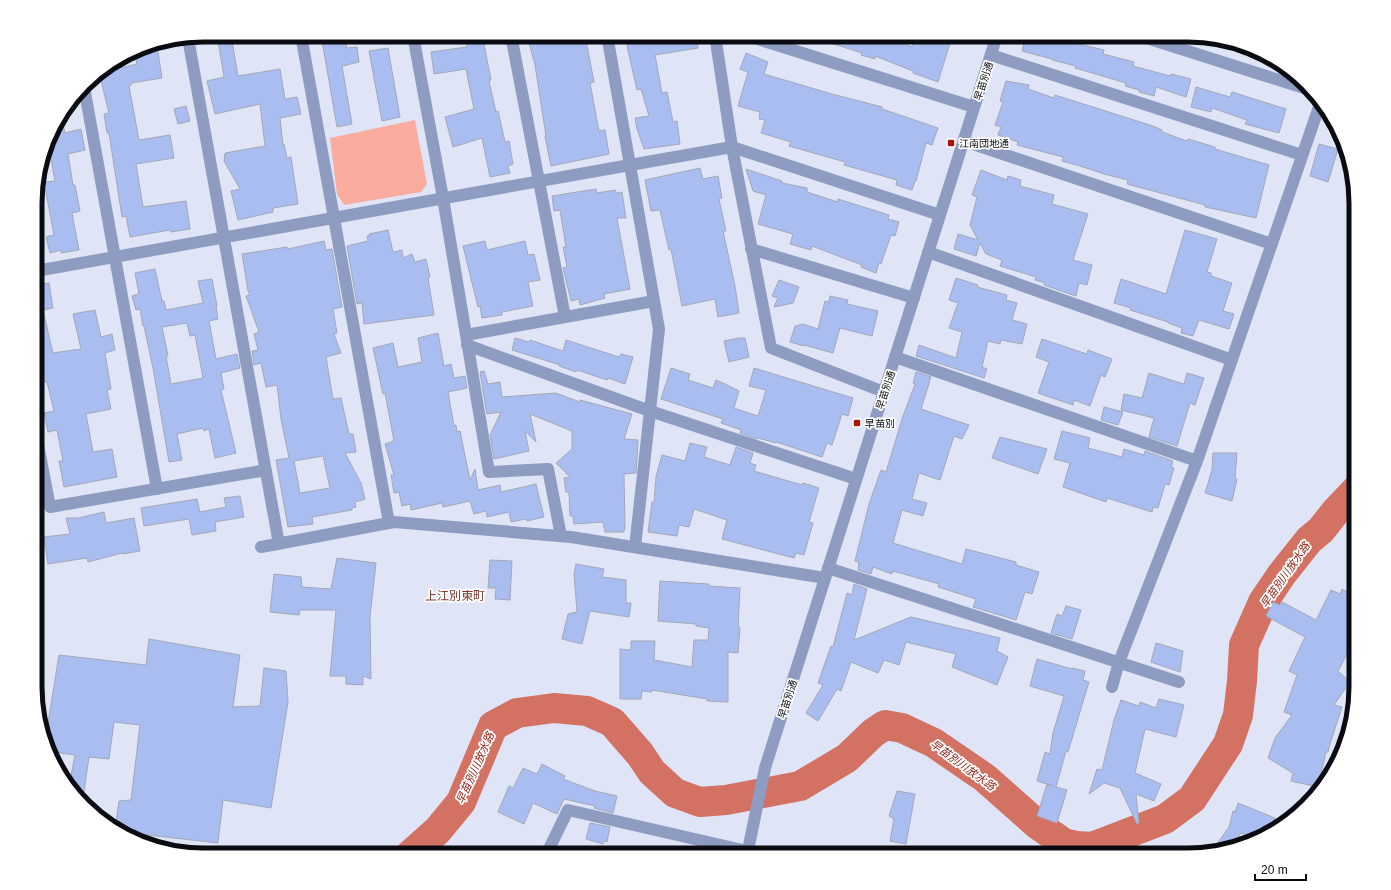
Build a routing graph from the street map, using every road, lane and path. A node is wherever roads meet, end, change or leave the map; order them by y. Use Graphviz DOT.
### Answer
graph roads {
  1 [pos="189,42"];
  2 [pos="302,42"];
  3 [pos="414,42"];
  4 [pos="512,42"];
  5 [pos="608,42"];
  6 [pos="716,42"];
  7 [pos="767,42"];
  8 [pos="995,42"];
  9 [pos="1159,42"];
  10 [pos="991,55"];
  11 [pos="1299,86"];
  12 [pos="85,93"];
  13 [pos="974,107"];
  14 [pos="1318,109"];
  15 [pos="964,141"];
  16 [pos="732,148"];
  17 [pos="1302,155"];
  18 [pos="630,165"];
  19 [pos="539,181"];
  20 [pos="443,198"];
  21 [pos="940,215"];
  22 [pos="333,218"];
  23 [pos="224,238"];
  24 [pos="1272,244"];
  25 [pos="752,249"];
  26 [pos="928,252"];
  27 [pos="115,257"];
  28 [pos="42,270"];
  29 [pos="914,298"];
  30 [pos="654,300"];
  31 [pos="565,317"];
  32 [pos="466,340"];
  33 [pos="895,357"];
  34 [pos="1232,360"];
  35 [pos="884,392"];
  36 [pos="650,410"];
  37 [pos="1197,461"];
  38 [pos="42,465"];
  39 [pos="266,470"];
  40 [pos="856,479"];
  41 [pos="157,489"];
  42 [pos="389,523"];
  43 [pos="561,536"];
  44 [pos="279,544"];
  45 [pos="261,547"];
  46 [pos="635,547"];
  47 [pos="827,573"];
  48 [pos="1119,662"];
  49 [pos="1179,682"];
  50 [pos="1112,687"];
  51 [pos="549,848"];
  52 [pos="726,848"];
  53 [pos="748,848"];
  1 -- 23 [label="street"];
  2 -- 22 [label="street"];
  3 -- 20 [label="street"];
  4 -- 19 [label="street"];
  5 -- 18 [label="street"];
  6 -- 16 [label="street"];
  7 -- 13 [label="street"];
  8 -- 10 [label="street, 早苗別通"];
  9 -- 11 [label="street"];
  10 -- 13 [label="street, 早苗別通"];
  10 -- 17 [label="street"];
  12 -- 27 [label="street"];
  13 -- 15 [label="street, 早苗別通"];
  14 -- 17 [label="street"];
  15 -- 21 [label="street, 早苗別通"];
  15 -- 24 [label="street"];
  16 -- 18 [label="street"];
  16 -- 21 [label="street"];
  16 -- 25 [label="street"];
  17 -- 24 [label="street"];
  18 -- 19 [label="street"];
  18 -- 30 [label="street"];
  19 -- 20 [label="street"];
  19 -- 31 [label="street"];
  20 -- 22 [label="street"];
  20 -- 32 [label="street"];
  21 -- 26 [label="street, 早苗別通"];
  22 -- 23 [label="street"];
  22 -- 42 [label="street"];
  23 -- 27 [label="street"];
  23 -- 39 [label="street"];
  24 -- 34 [label="street"];
  25 -- 29 [label="street"];
  25 -- 35 [label="street"];
  26 -- 29 [label="street, 早苗別通"];
  26 -- 34 [label="street"];
  27 -- 28 [label="street"];
  27 -- 41 [label="street"];
  29 -- 33 [label="street, 早苗別通"];
  30 -- 31 [label="street"];
  30 -- 36 [label="street"];
  31 -- 32 [label="street"];
  32 -- 36 [label="street"];
  32 -- 43 [label="street"];
  33 -- 35 [label="street, 早苗別通"];
  33 -- 37 [label="street"];
  34 -- 37 [label="street"];
  35 -- 40 [label="street, 早苗別通"];
  36 -- 40 [label="street"];
  36 -- 46 [label="street"];
  37 -- 48 [label="street"];
  38 -- 41 [label="street"];
  39 -- 41 [label="street"];
  39 -- 44 [label="street"];
  40 -- 47 [label="street, 早苗別通"];
  42 -- 43 [label="street"];
  42 -- 44 [label="street"];
  43 -- 46 [label="street"];
  44 -- 45 [label="street"];
  46 -- 47 [label="street"];
  47 -- 48 [label="street"];
  47 -- 53 [label="street, 早苗別通"];
  48 -- 49 [label="street"];
  48 -- 50 [label="street"];
  51 -- 52 [label="street"];
}
